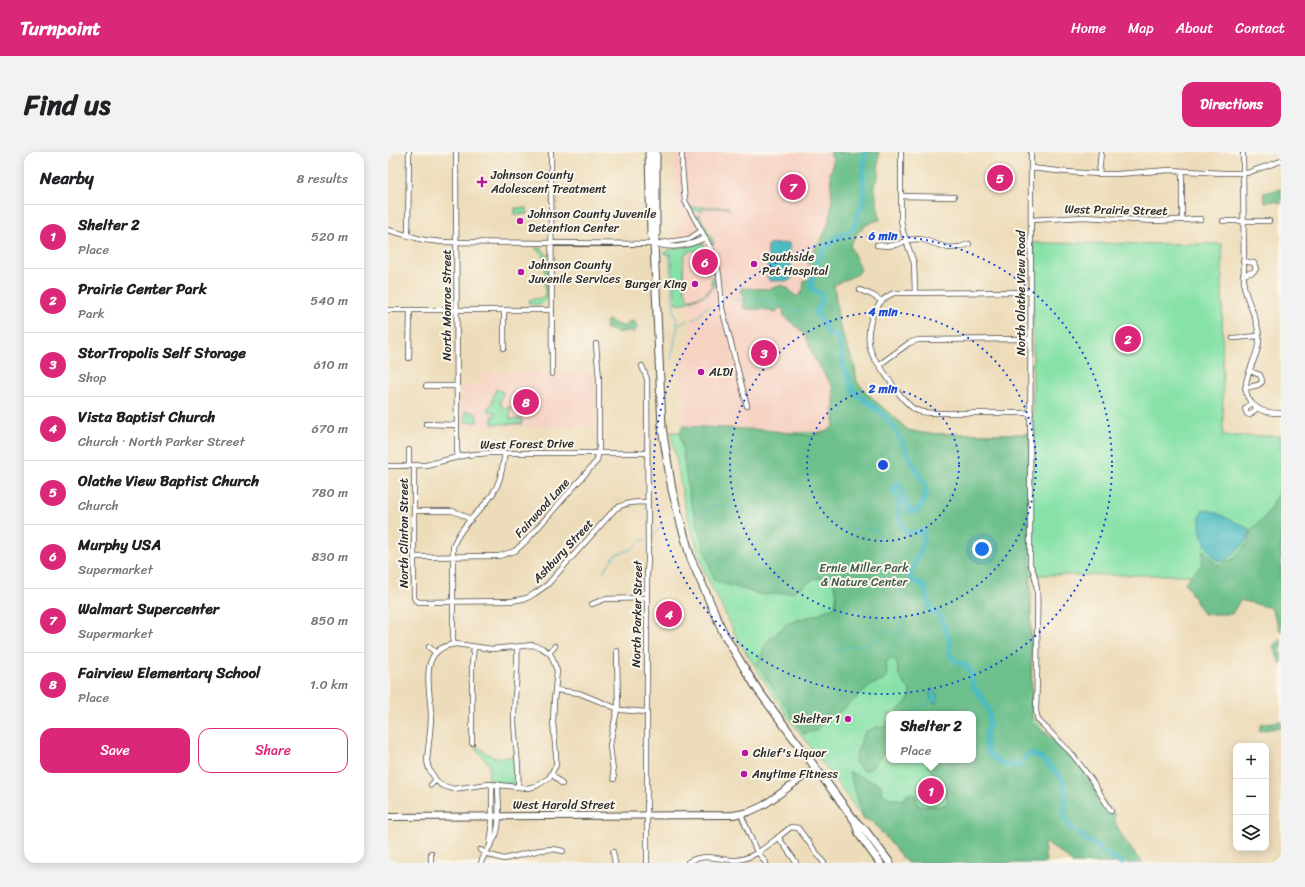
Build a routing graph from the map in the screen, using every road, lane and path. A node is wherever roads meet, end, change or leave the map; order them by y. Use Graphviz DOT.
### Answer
graph roads {
  1 [pos="409,152"];
  2 [pos="456,152"];
  3 [pos="552,152"];
  4 [pos="648,152"];
  5 [pos="656,152"];
  6 [pos="682,152"];
  7 [pos="901,152"];
  8 [pos="1031,152"];
  9 [pos="1100,152"];
  10 [pos="1243,152"];
  11 [pos="1281,161"];
  12 [pos="1031,168"];
  13 [pos="1182,171"];
  14 [pos="1243,173"];
  15 [pos="1100,174"];
  16 [pos="901,196"];
  17 [pos="954,196"];
  18 [pos="1201,219"];
  19 [pos="1031,220"];
  20 [pos="1182,220"];
  21 [pos="1223,221"];
  22 [pos="1243,221"];
  23 [pos="1269,221"];
  24 [pos="388,230"];
  25 [pos="701,231"];
  26 [pos="408,236"];
  27 [pos="705,238"];
  28 [pos="906,240"];
  29 [pos="456,242"];
  30 [pos="552,243"];
  31 [pos="654,244"];
  32 [pos="969,244"];
  33 [pos="876,245"];
  34 [pos="1243,261"];
  35 [pos="1243,275"];
  36 [pos="860,290"];
  37 [pos="1031,292"];
  38 [pos="914,293"];
  39 [pos="882,301"];
  40 [pos="388,310"];
  41 [pos="410,310"];
  42 [pos="456,310"];
  43 [pos="504,310"];
  44 [pos="552,310"];
  45 [pos="1259,336"];
  46 [pos="1233,338"];
  47 [pos="1030,339"];
  48 [pos="596,344"];
  49 [pos="504,348"];
  50 [pos="409,358"];
  51 [pos="879,365"];
  52 [pos="642,366"];
  53 [pos="1250,371"];
  54 [pos="552,374"];
  55 [pos="426,386"];
  56 [pos="457,386"];
  57 [pos="1245,388"];
  58 [pos="1251,403"];
  59 [pos="747,406"];
  60 [pos="1258,409"];
  61 [pos="1031,413"];
  62 [pos="1281,413"];
  63 [pos="426,424"];
  64 [pos="457,425"];
  65 [pos="409,450"];
  66 [pos="505,453"];
  67 [pos="598,453"];
  68 [pos="647,453"];
  69 [pos="458,457"];
  70 [pos="388,466"];
  71 [pos="412,466"];
  72 [pos="648,502"];
  73 [pos="414,511"];
  74 [pos="471,520"];
  75 [pos="414,556"];
  76 [pos="452,556"];
  77 [pos="647,598"];
  78 [pos="415,600"];
  79 [pos="453,602"];
  80 [pos="592,604"];
  81 [pos="453,644"];
  82 [pos="555,646"];
  83 [pos="429,647"];
  84 [pos="474,647"];
  85 [pos="516,647"];
  86 [pos="617,651"];
  87 [pos="436,653"];
  88 [pos="549,653"];
  89 [pos="556,690"];
  90 [pos="617,709"];
  91 [pos="647,712"];
  92 [pos="472,744"];
  93 [pos="814,766"];
  94 [pos="552,774"];
  95 [pos="614,779"];
  96 [pos="436,780"];
  97 [pos="492,784"];
  98 [pos="498,784"];
  99 [pos="562,784"];
  100 [pos="431,785"];
  101 [pos="518,786"];
  102 [pos="1111,811"];
  103 [pos="741,814"];
  104 [pos="495,816"];
  105 [pos="647,816"];
  106 [pos="388,817"];
  107 [pos="855,821"];
  108 [pos="778,837"];
  109 [pos="480,850"];
  110 [pos="563,851"];
  111 [pos="485,852"];
  112 [pos="613,852"];
  113 [pos="758,852"];
  114 [pos="431,853"];
  115 [pos="688,862"];
  116 [pos="431,863"];
  117 [pos="480,863"];
  118 [pos="615,863"];
  119 [pos="646,863"];
  120 [pos="766,863"];
  121 [pos="796,863"];
  122 [pos="824,863"];
  123 [pos="880,863"];
  124 [pos="890,863"];
  1 -- 26 [label="street"];
  2 -- 29 [label="street, North Monroe Street"];
  3 -- 30 [label="street"];
  4 -- 31 [label="highway"];
  5 -- 31 [label="highway"];
  6 -- 25 [label="street"];
  7 -- 16 [label="street"];
  8 -- 12 [label="street, North Olathe View Road"];
  9 -- 15 [label="street"];
  10 -- 14 [label="street"];
  11 -- 14 [label="street"];
  12 -- 15 [label="street"];
  12 -- 19 [label="street, North Olathe View Road"];
  13 -- 14 [label="street"];
  13 -- 15 [label="street"];
  13 -- 20 [label="street"];
  14 -- 22 [label="street"];
  16 -- 17 [label="street"];
  16 -- 28 [label="street"];
  18 -- 20 [label="street, West Prairie Street"];
  19 -- 20 [label="street, West Prairie Street"];
  19 -- 37 [label="street, North Olathe View Road"];
  21 -- 22 [label="street"];
  22 -- 23 [label="street"];
  22 -- 34 [label="street"];
  24 -- 26 [label="street"];
  25 -- 27 [label="street"];
  25 -- 31 [label="street"];
  26 -- 29 [label="street"];
  27 -- 31 [label="street"];
  27 -- 59 [label="street"];
  28 -- 32 [label="street"];
  28 -- 33 [label="street"];
  28 -- 38 [label="street"];
  29 -- 30 [label="street"];
  29 -- 42 [label="street, North Monroe Street"];
  30 -- 31 [label="street"];
  30 -- 44 [label="street"];
  31 -- 93 [label="highway"];
  34 -- 35 [label="street"];
  34 -- 35 [label="street"];
  35 -- 45 [label="street"];
  36 -- 39 [label="street"];
  37 -- 38 [label="street"];
  37 -- 47 [label="street, North Olathe View Road"];
  38 -- 39 [label="street"];
  39 -- 51 [label="street"];
  40 -- 41 [label="street"];
  41 -- 42 [label="street"];
  41 -- 50 [label="street"];
  42 -- 43 [label="street"];
  42 -- 56 [label="street, North Monroe Street"];
  43 -- 44 [label="street"];
  43 -- 49 [label="street"];
  44 -- 54 [label="street"];
  45 -- 46 [label="street"];
  45 -- 53 [label="street"];
  47 -- 51 [label="street"];
  47 -- 61 [label="street, North Olathe View Road"];
  48 -- 67 [label="street"];
  51 -- 61 [label="street"];
  52 -- 68 [label="street, North Parker Street"];
  53 -- 57 [label="street"];
  53 -- 57 [label="street"];
  55 -- 56 [label="street"];
  56 -- 64 [label="street, North Monroe Street"];
  57 -- 58 [label="street"];
  58 -- 60 [label="street"];
  58 -- 60 [label="street"];
  60 -- 62 [label="street"];
  61 -- 102 [label="street, North Olathe View Road"];
  63 -- 64 [label="street"];
  64 -- 69 [label="street, North Monroe Street"];
  65 -- 71 [label="street"];
  66 -- 67 [label="street, West Forest Drive"];
  66 -- 69 [label="street, West Forest Drive"];
  66 -- 74 [label="street"];
  67 -- 68 [label="street, West Forest Drive"];
  67 -- 76 [label="street, Fairwood Lane"];
  68 -- 72 [label="street, North Parker Street"];
  69 -- 71 [label="street, West Forest Drive"];
  70 -- 71 [label="street, West Forest Drive"];
  71 -- 73 [label="street, North Clinton Street"];
  72 -- 77 [label="street, North Parker Street"];
  72 -- 79 [label="street, Ashbury Street"];
  73 -- 74 [label="street"];
  73 -- 75 [label="street, North Clinton Street"];
  74 -- 76 [label="street"];
  75 -- 76 [label="street, Fairwood Lane"];
  75 -- 78 [label="street, North Clinton Street"];
  76 -- 79 [label="street"];
  77 -- 80 [label="street"];
  77 -- 91 [label="street, North Parker Street"];
  78 -- 79 [label="street, Ashbury Street"];
  79 -- 81 [label="street"];
  81 -- 84 [label="street"];
  81 -- 87 [label="street"];
  82 -- 88 [label="street"];
  83 -- 87 [label="street"];
  84 -- 85 [label="street"];
  84 -- 92 [label="street"];
  85 -- 88 [label="street"];
  85 -- 101 [label="street"];
  86 -- 90 [label="street"];
  87 -- 96 [label="street"];
  88 -- 89 [label="street"];
  89 -- 90 [label="street"];
  89 -- 94 [label="street"];
  90 -- 91 [label="street"];
  90 -- 95 [label="street"];
  91 -- 105 [label="street, North Parker Street"];
  93 -- 103 [label="main road, West Harold Street"];
  93 -- 107 [label="highway"];
  94 -- 99 [label="street"];
  94 -- 101 [label="street"];
  96 -- 97 [label="street"];
  96 -- 100 [label="street"];
  97 -- 98 [label="street"];
  97 -- 104 [label="street"];
  98 -- 101 [label="street"];
  98 -- 104 [label="street"];
  103 -- 105 [label="main road, West Harold Street"];
  103 -- 113 [label="street"];
  104 -- 105 [label="main road, West Harold Street"];
  104 -- 106 [label="main road, West Harold Street"];
  104 -- 111 [label="street"];
  105 -- 119 [label="street, North Parker Street"];
  107 -- 123 [label="highway"];
  107 -- 124 [label="highway"];
  108 -- 113 [label="street"];
  108 -- 121 [label="street"];
  108 -- 122 [label="street"];
  109 -- 111 [label="street"];
  110 -- 111 [label="street"];
  111 -- 117 [label="street"];
  112 -- 118 [label="street"];
  113 -- 115 [label="street"];
  113 -- 120 [label="street"];
  114 -- 116 [label="street"];
}
